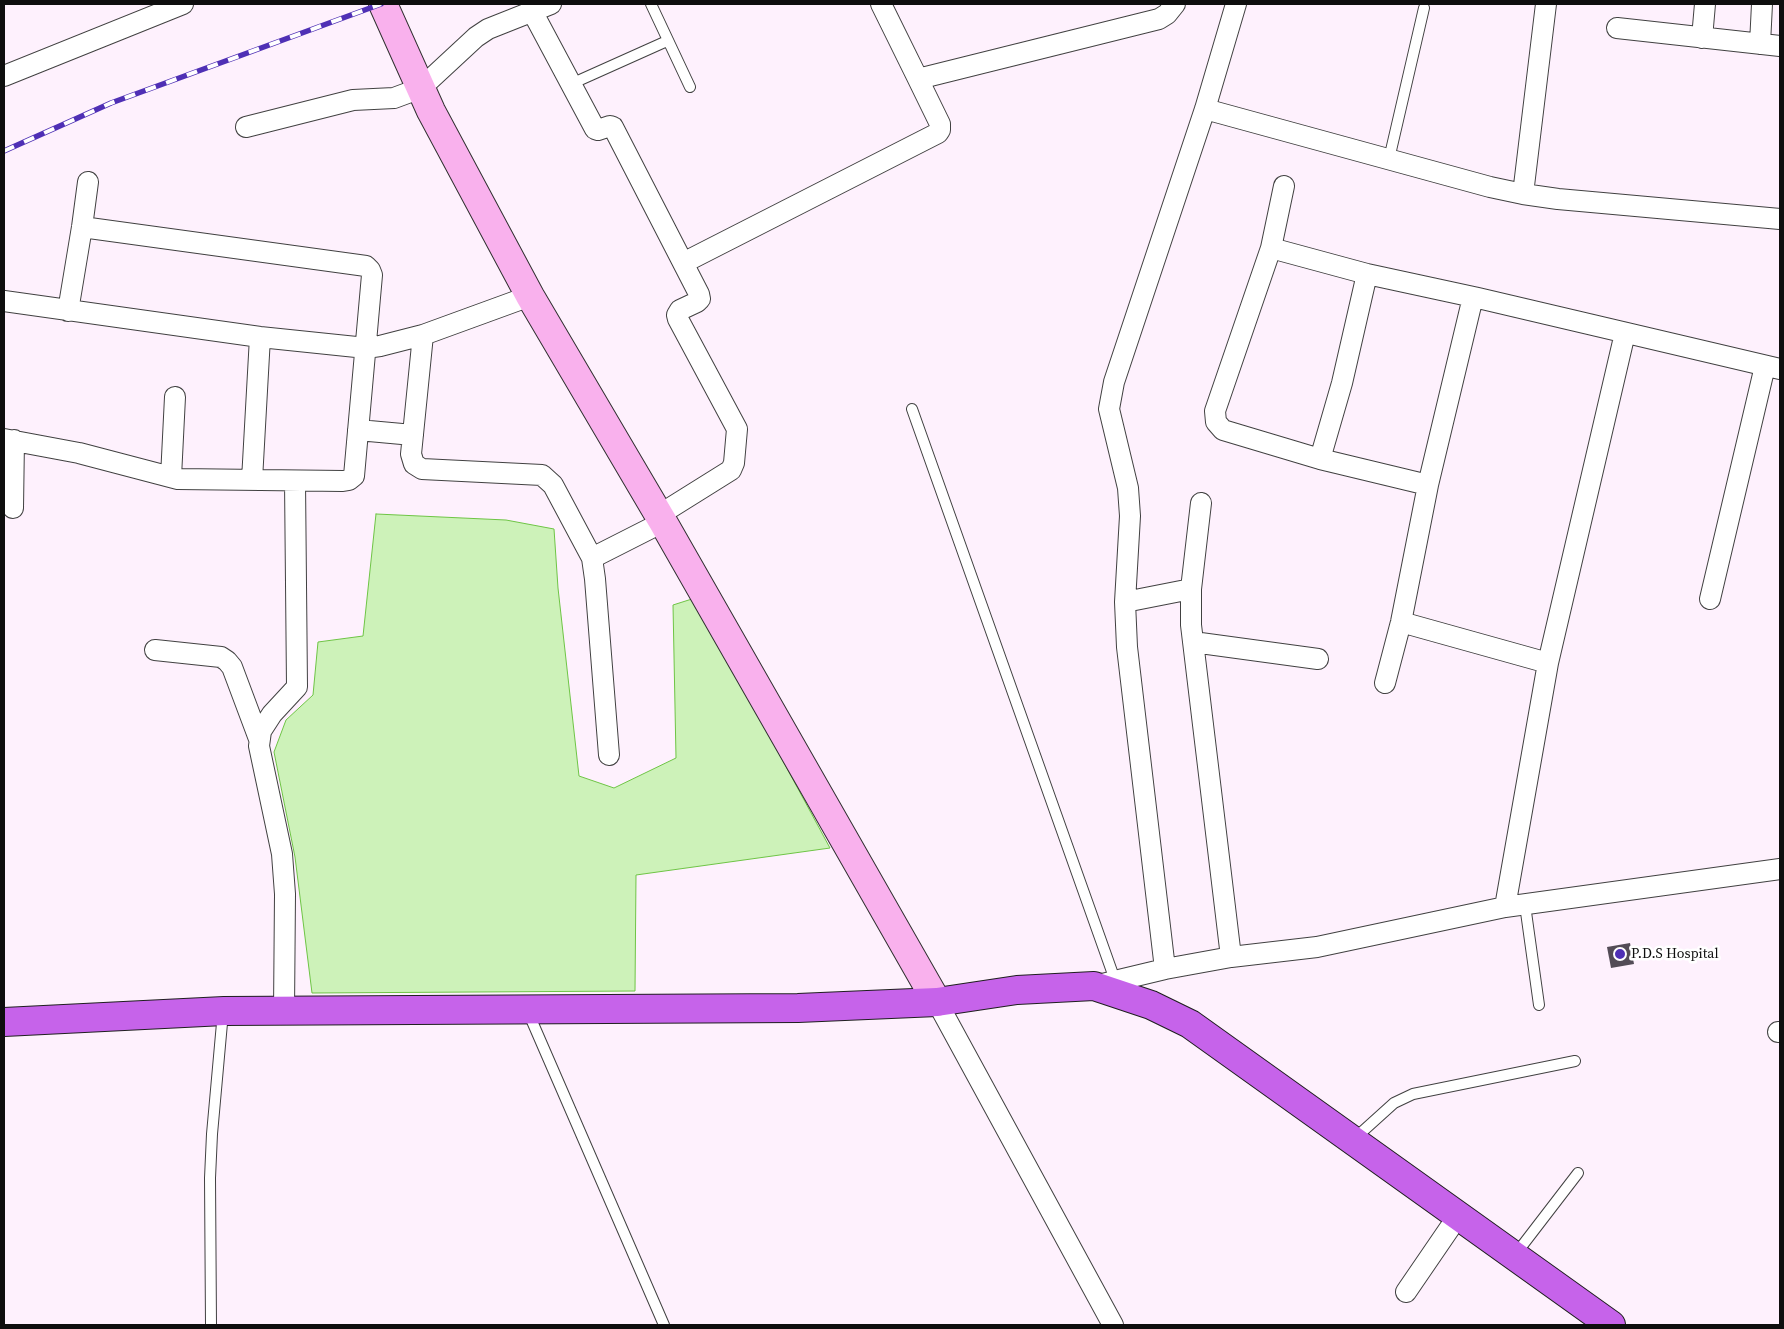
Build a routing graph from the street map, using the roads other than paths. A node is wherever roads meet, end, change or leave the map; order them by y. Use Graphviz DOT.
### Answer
graph roads {
  1 [pos="183,4"];
  2 [pos="383,4"];
  3 [pos="551,4"];
  4 [pos="651,4"];
  5 [pos="881,4"];
  6 [pos="1175,4"];
  7 [pos="1236,4"];
  8 [pos="1546,4"];
  9 [pos="1705,4"];
  10 [pos="1762,4"];
  11 [pos="1424,8"];
  12 [pos="532,11"];
  13 [pos="1617,28"];
  14 [pos="1702,38"];
  15 [pos="667,41"];
  16 [pos="1760,44"];
  17 [pos="1780,46"];
  18 [pos="4,76"];
  19 [pos="918,79"];
  20 [pos="571,84"];
  21 [pos="690,87"];
  22 [pos="420,88"];
  23 [pos="1205,109"];
  24 [pos="246,127"];
  25 [pos="1389,159"];
  26 [pos="88,182"];
  27 [pos="1284,186"];
  28 [pos="1523,194"];
  29 [pos="1780,219"];
  30 [pos="82,227"];
  31 [pos="1271,248"];
  32 [pos="683,263"];
  33 [pos="1367,274"];
  34 [pos="530,296"];
  35 [pos="1473,297"];
  36 [pos="4,301"];
  37 [pos="68,311"];
  38 [pos="1625,333"];
  39 [pos="423,335"];
  40 [pos="260,338"];
  41 [pos="366,348"];
  42 [pos="1773,367"];
  43 [pos="175,397"];
  44 [pos="912,409"];
  45 [pos="358,430"];
  46 [pos="413,435"];
  47 [pos="9,440"];
  48 [pos="1320,459"];
  49 [pos="171,477"];
  50 [pos="252,480"];
  51 [pos="294,481"];
  52 [pos="1428,485"];
  53 [pos="1201,502"];
  54 [pos="12,508"];
  55 [pos="661,518"];
  56 [pos="592,558"];
  57 [pos="1191,589"];
  58 [pos="1710,599"];
  59 [pos="1125,602"];
  60 [pos="1401,622"];
  61 [pos="1193,642"];
  62 [pos="155,650"];
  63 [pos="1318,659"];
  64 [pos="1548,663"];
  65 [pos="1385,683"];
  66 [pos="259,739"];
  67 [pos="609,755"];
  68 [pos="1780,869"];
  69 [pos="1525,905"];
  70 [pos="1505,908"];
  71 [pos="1231,957"];
  72 [pos="1165,969"];
  73 [pos="1105,983"];
  74 [pos="937,1002"];
  75 [pos="1539,1004"];
  76 [pos="527,1009"];
  77 [pos="224,1011"];
  78 [pos="284,1011"];
  79 [pos="4,1022"];
  80 [pos="1575,1062"];
  81 [pos="1352,1140"];
  82 [pos="1578,1173"];
  83 [pos="1458,1216"];
  84 [pos="1514,1256"];
  85 [pos="1406,1292"];
  86 [pos="211,1325"];
  87 [pos="664,1325"];
  88 [pos="1112,1325"];
  89 [pos="1611,1325"];
  1 -- 18 [label="street"];
  2 -- 22 [label="street"];
  3 -- 12 [label="street"];
  4 -- 15 [label="lane"];
  5 -- 19 [label="street"];
  6 -- 19 [label="street"];
  7 -- 23 [label="street"];
  8 -- 28 [label="street"];
  9 -- 14 [label="street"];
  10 -- 16 [label="street"];
  11 -- 25 [label="lane"];
  12 -- 20 [label="street"];
  12 -- 22 [label="street"];
  13 -- 14 [label="street"];
  14 -- 16 [label="street"];
  15 -- 20 [label="lane"];
  15 -- 21 [label="lane"];
  16 -- 17 [label="street"];
  19 -- 32 [label="street"];
  20 -- 32 [label="street"];
  22 -- 24 [label="street"];
  22 -- 34 [label="street"];
  23 -- 25 [label="street"];
  23 -- 59 [label="street"];
  25 -- 28 [label="street"];
  26 -- 30 [label="street"];
  27 -- 31 [label="street"];
  28 -- 29 [label="street"];
  30 -- 37 [label="street"];
  30 -- 41 [label="street"];
  31 -- 33 [label="street"];
  31 -- 48 [label="street"];
  32 -- 55 [label="street"];
  33 -- 35 [label="street"];
  33 -- 48 [label="street"];
  34 -- 39 [label="street"];
  34 -- 55 [label="street"];
  35 -- 38 [label="street"];
  35 -- 52 [label="street"];
  36 -- 37 [label="street"];
  37 -- 40 [label="street"];
  38 -- 42 [label="street"];
  38 -- 64 [label="street"];
  39 -- 41 [label="street"];
  39 -- 46 [label="street"];
  40 -- 41 [label="street"];
  40 -- 50 [label="street"];
  41 -- 45 [label="street"];
  42 -- 58 [label="street"];
  43 -- 49 [label="street"];
  44 -- 73 [label="lane"];
  45 -- 46 [label="street"];
  45 -- 51 [label="street"];
  46 -- 56 [label="street"];
  47 -- 49 [label="street"];
  47 -- 54 [label="street"];
  48 -- 52 [label="street"];
  49 -- 50 [label="street"];
  50 -- 51 [label="street"];
  51 -- 66 [label="street"];
  52 -- 60 [label="street"];
  53 -- 57 [label="street"];
  55 -- 56 [label="street"];
  55 -- 74 [label="street"];
  56 -- 67 [label="street"];
  57 -- 59 [label="street"];
  57 -- 61 [label="street"];
  59 -- 72 [label="street"];
  60 -- 64 [label="street"];
  60 -- 65 [label="street"];
  61 -- 63 [label="street"];
  61 -- 71 [label="street"];
  62 -- 66 [label="street"];
  64 -- 70 [label="street"];
  66 -- 78 [label="street"];
  68 -- 69 [label="street"];
  69 -- 70 [label="street"];
  69 -- 75 [label="lane"];
  70 -- 71 [label="street"];
  71 -- 72 [label="street"];
  72 -- 73 [label="street"];
  73 -- 74 [label="highway"];
  73 -- 81 [label="highway"];
  74 -- 76 [label="highway"];
  74 -- 88 [label="street"];
  76 -- 78 [label="highway"];
  76 -- 87 [label="lane"];
  77 -- 78 [label="highway"];
  77 -- 79 [label="highway"];
  77 -- 86 [label="lane"];
  80 -- 81 [label="lane"];
  81 -- 83 [label="highway"];
  82 -- 84 [label="lane"];
  83 -- 84 [label="highway"];
  83 -- 85 [label="street"];
  84 -- 89 [label="highway"];
}
